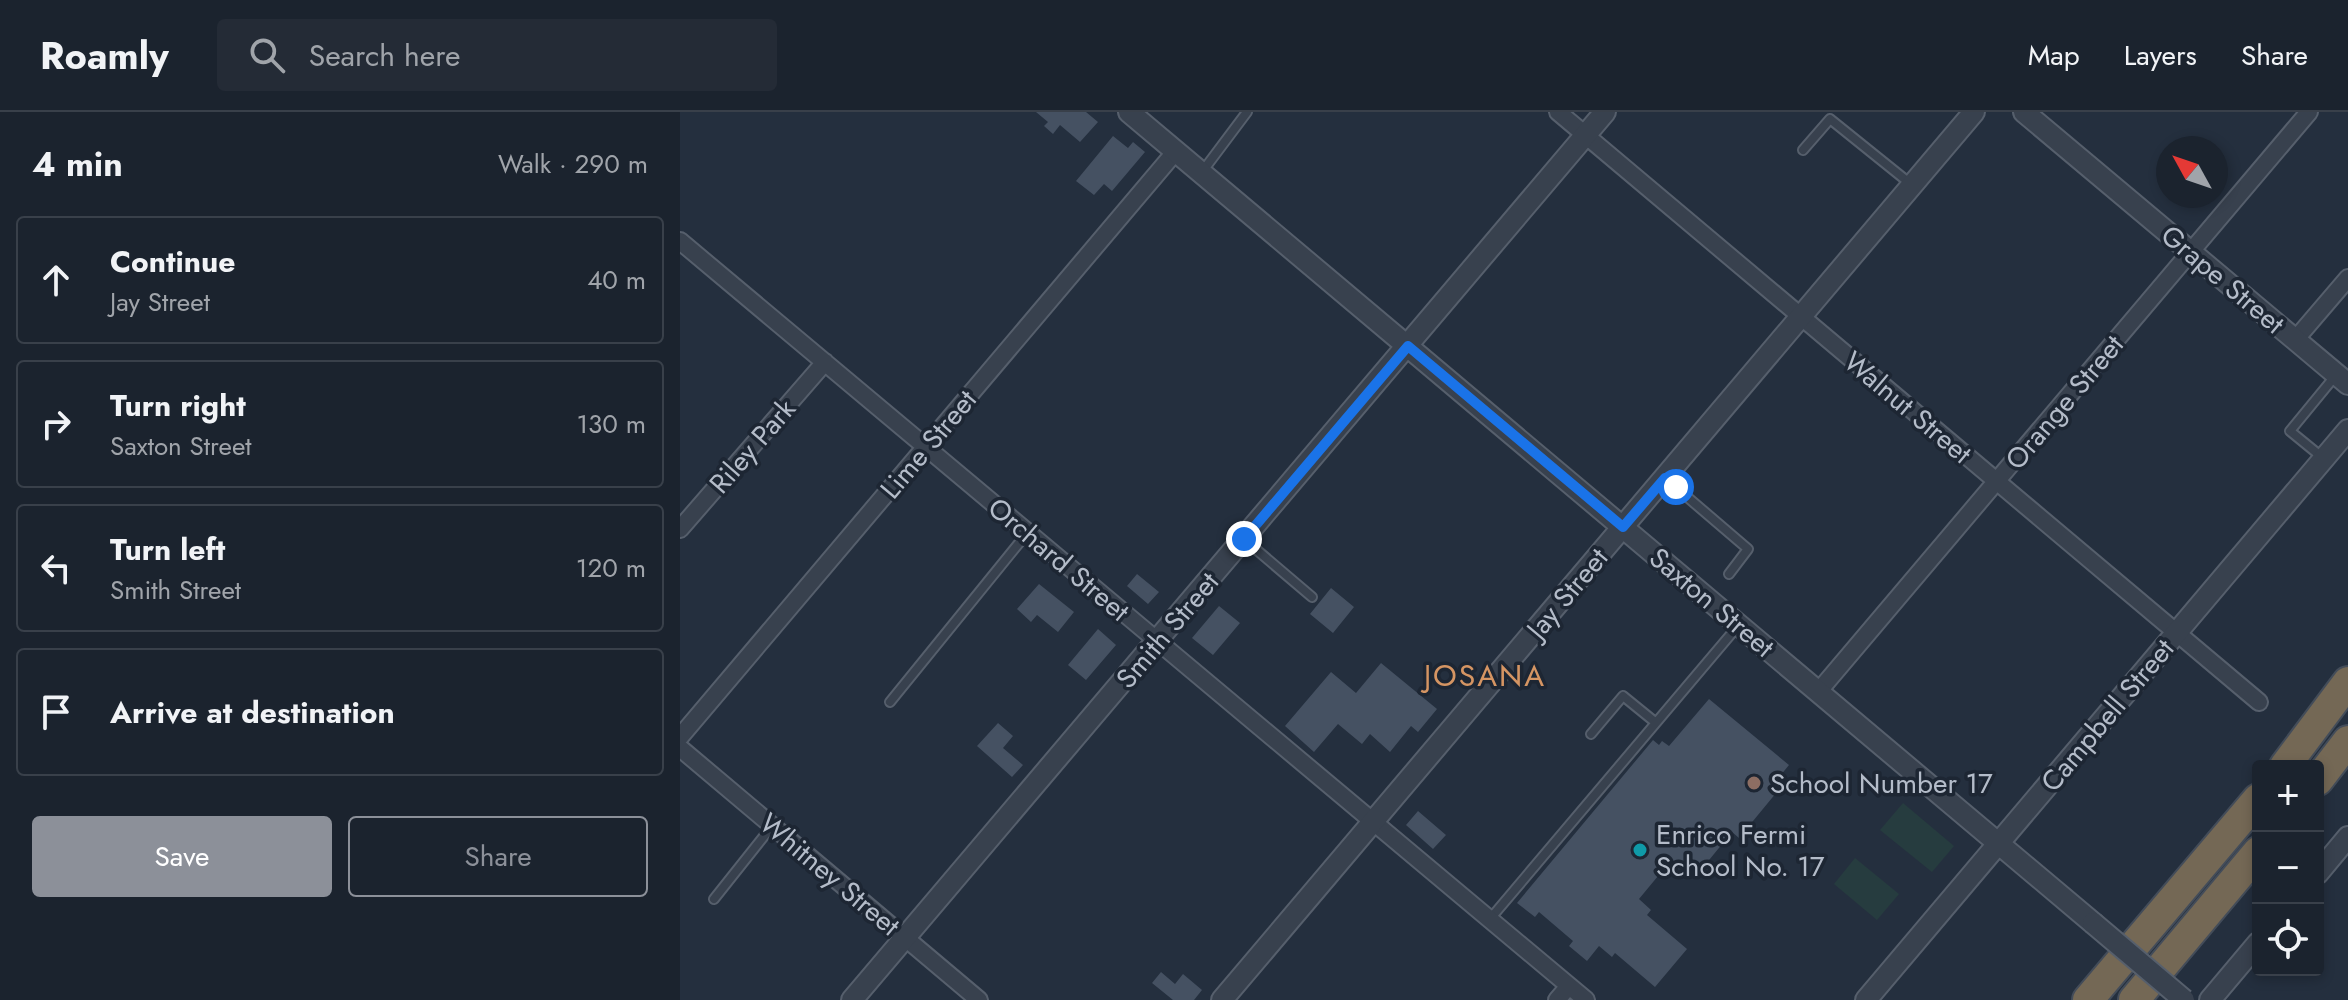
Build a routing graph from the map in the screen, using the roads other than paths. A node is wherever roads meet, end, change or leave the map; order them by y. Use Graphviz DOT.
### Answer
graph roads {
  1 [pos="1129,112"];
  2 [pos="1247,112"];
  3 [pos="1558,112"];
  4 [pos="1605,112"];
  5 [pos="1974,112"];
  6 [pos="2024,112"];
  7 [pos="2309,112"];
  8 [pos="1586,135"];
  9 [pos="1803,150"];
  10 [pos="1176,151"];
  11 [pos="1201,173"];
  12 [pos="1912,185"];
  13 [pos="680,241"];
  14 [pos="2191,252"];
  15 [pos="2348,278"];
  16 [pos="1801,317"];
  17 [pos="2295,340"];
  18 [pos="1408,346"];
  19 [pos="825,362"];
  20 [pos="2342,379"];
  21 [pos="2348,430"];
  22 [pos="926,447"];
  23 [pos="2324,459"];
  24 [pos="1665,478"];
  25 [pos="1997,482"];
  26 [pos="1623,527"];
  27 [pos="680,529"];
  28 [pos="1028,532"];
  29 [pos="1244,539"];
  30 [pos="1729,574"];
  31 [pos="1312,597"];
  32 [pos="1739,625"];
  33 [pos="2176,633"];
  34 [pos="1158,641"];
  35 [pos="2348,682"];
  36 [pos="1818,692"];
  37 [pos="890,702"];
  38 [pos="2259,702"];
  39 [pos="1655,722"];
  40 [pos="1591,734"];
  41 [pos="680,737"];
  42 [pos="680,748"];
  43 [pos="2290,760"];
  44 [pos="2252,806"];
  45 [pos="1373,822"];
  46 [pos="772,826"];
  47 [pos="2348,837"];
  48 [pos="1998,844"];
  49 [pos="2252,859"];
  50 [pos="2324,866"];
  51 [pos="714,899"];
  52 [pos="1490,919"];
  53 [pos="905,937"];
  54 [pos="2252,950"];
  55 [pos="1569,986"];
  56 [pos="852,1000"];
  57 [pos="979,1000"];
  58 [pos="1222,1000"];
  59 [pos="1557,1000"];
  60 [pos="1586,1000"];
  61 [pos="1866,1000"];
  62 [pos="2088,1000"];
  63 [pos="2134,1000"];
  64 [pos="2184,1000"];
  65 [pos="2210,1000"];
  1 -- 10 [label="street, Saxton Street"];
  2 -- 11 [label="lane"];
  3 -- 8 [label="street, Walnut Street"];
  4 -- 8 [label="street, Smith Street"];
  5 -- 12 [label="street, Jay Street"];
  6 -- 14 [label="street, Grape Street"];
  7 -- 14 [label="street, Orange Street"];
  8 -- 16 [label="street, Walnut Street"];
  8 -- 18 [label="street, Smith Street"];
  9 -- 12 [label="lane"];
  10 -- 11 [label="street, Saxton Street"];
  10 -- 22 [label="street, Lime Street"];
  11 -- 18 [label="street, Saxton Street"];
  12 -- 16 [label="street, Jay Street"];
  13 -- 19 [label="street, Orchard Street"];
  14 -- 17 [label="street, Grape Street"];
  14 -- 25 [label="street, Orange Street"];
  15 -- 17 [label="street"];
  16 -- 24 [label="street, Jay Street"];
  16 -- 25 [label="street, Walnut Street"];
  17 -- 20 [label="street, Grape Street"];
  18 -- 26 [label="street, Saxton Street"];
  18 -- 29 [label="street, Smith Street"];
  19 -- 22 [label="street, Orchard Street"];
  19 -- 27 [label="street, Riley Park"];
  20 -- 23 [label="lane"];
  21 -- 23 [label="street, Campbell Street"];
  22 -- 28 [label="street, Orchard Street"];
  22 -- 41 [label="street, Lime Street"];
  23 -- 33 [label="street, Campbell Street"];
  24 -- 26 [label="street, Jay Street"];
  24 -- 30 [label="lane"];
  25 -- 33 [label="street, Walnut Street"];
  25 -- 36 [label="street, Orange Street"];
  26 -- 32 [label="street, Saxton Street"];
  26 -- 45 [label="street, Jay Street"];
  28 -- 34 [label="street, Orchard Street"];
  28 -- 37 [label="lane"];
  29 -- 31 [label="lane"];
  29 -- 34 [label="street, Smith Street"];
  32 -- 36 [label="street, Saxton Street"];
  32 -- 39 [label="lane"];
  33 -- 38 [label="street, Walnut Street"];
  33 -- 48 [label="street, Campbell Street"];
  34 -- 45 [label="street, Orchard Street"];
  34 -- 53 [label="street, Smith Street"];
  35 -- 43 [label="highway"];
  36 -- 48 [label="street, Saxton Street"];
  39 -- 40 [label="lane"];
  39 -- 52 [label="lane"];
  42 -- 46 [label="street, Whitney Street"];
  44 -- 62 [label="highway"];
  45 -- 52 [label="street, Orchard Street"];
  45 -- 58 [label="street, Jay Street"];
  46 -- 51 [label="lane"];
  46 -- 53 [label="street, Whitney Street"];
  47 -- 50 [label="street"];
  48 -- 61 [label="street, Campbell Street"];
  48 -- 64 [label="street, Saxton Street, bridge"];
  49 -- 63 [label="highway"];
  52 -- 55 [label="street, Orchard Street"];
  53 -- 56 [label="street, Smith Street"];
  53 -- 57 [label="street, Whitney Street"];
  54 -- 65 [label="street"];
  55 -- 59 [label="street"];
  55 -- 60 [label="street, Orchard Street"];
}
